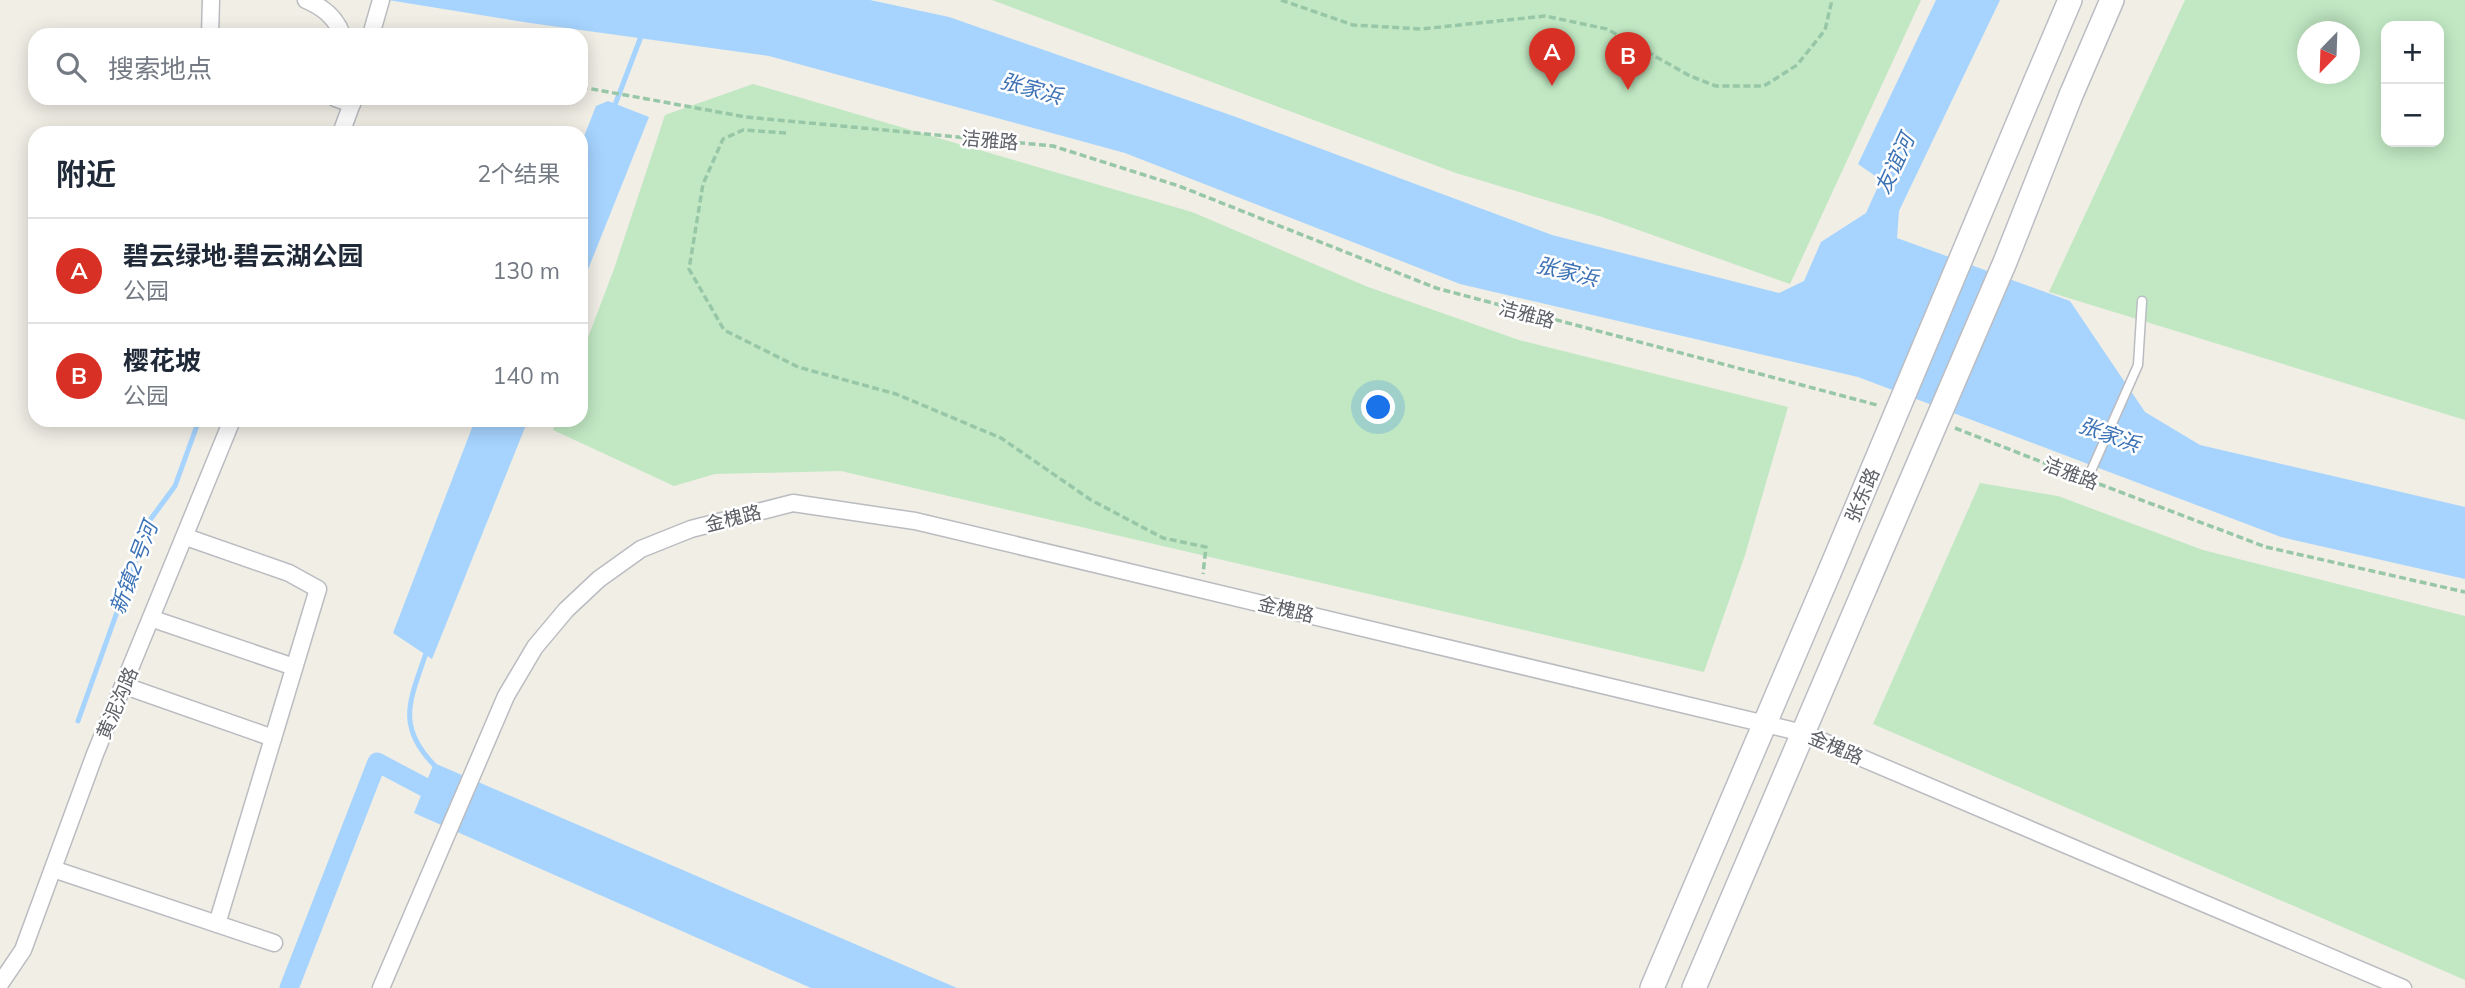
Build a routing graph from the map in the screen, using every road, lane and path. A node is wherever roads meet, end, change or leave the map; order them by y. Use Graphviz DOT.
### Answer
graph roads {
  1 [pos="211,0"];
  2 [pos="306,0"];
  3 [pos="1281,0"];
  4 [pos="1832,0"];
  5 [pos="2070,0"];
  6 [pos="2112,0"];
  7 [pos="379,7"];
  8 [pos="211,28"];
  9 [pos="339,28"];
  10 [pos="374,28"];
  11 [pos="588,88"];
  12 [pos="352,105"];
  13 [pos="344,126"];
  14 [pos="786,133"];
  15 [pos="2142,301"];
  16 [pos="1890,408"];
  17 [pos="1943,424"];
  18 [pos="229,427"];
  19 [pos="2087,480"];
  20 [pos="186,537"];
  21 [pos="1202,589"];
  22 [pos="2465,592"];
  23 [pos="152,619"];
  24 [pos="294,667"];
  25 [pos="125,686"];
  26 [pos="1765,722"];
  27 [pos="1803,733"];
  28 [pos="273,738"];
  29 [pos="53,869"];
  30 [pos="217,923"];
  31 [pos="274,943"];
  32 [pos="0,984"];
  33 [pos="381,988"];
  34 [pos="1651,988"];
  35 [pos="1694,988"];
  36 [pos="2403,988"];
  1 -- 8 [label="street"];
  2 -- 9 [label="street"];
  3 -- 4 [label="path"];
  5 -- 26 [label="main road, 张东路, bridge"];
  6 -- 27 [label="main road, 张东路, bridge"];
  7 -- 10 [label="street"];
  11 -- 16 [label="path, 洁雅路"];
  12 -- 13 [label="street"];
  14 -- 21 [label="path"];
  15 -- 19 [label="lane"];
  17 -- 19 [label="path, 洁雅路"];
  18 -- 20 [label="street, 黄泥沟路"];
  19 -- 22 [label="path, 洁雅路"];
  20 -- 23 [label="street, 黄泥沟路"];
  20 -- 24 [label="street"];
  21 -- 26 [label="street, 金槐路"];
  21 -- 33 [label="street, 金槐路"];
  23 -- 24 [label="street"];
  23 -- 25 [label="street, 黄泥沟路"];
  24 -- 28 [label="street"];
  25 -- 28 [label="street"];
  25 -- 29 [label="street, 黄泥沟路"];
  26 -- 27 [label="street, 金槐路"];
  26 -- 34 [label="main road, 张东路"];
  27 -- 35 [label="main road, 张东路"];
  27 -- 36 [label="street, 金槐路"];
  28 -- 30 [label="street"];
  29 -- 30 [label="street"];
  29 -- 32 [label="street, 黄泥沟路"];
  30 -- 31 [label="street"];
}
